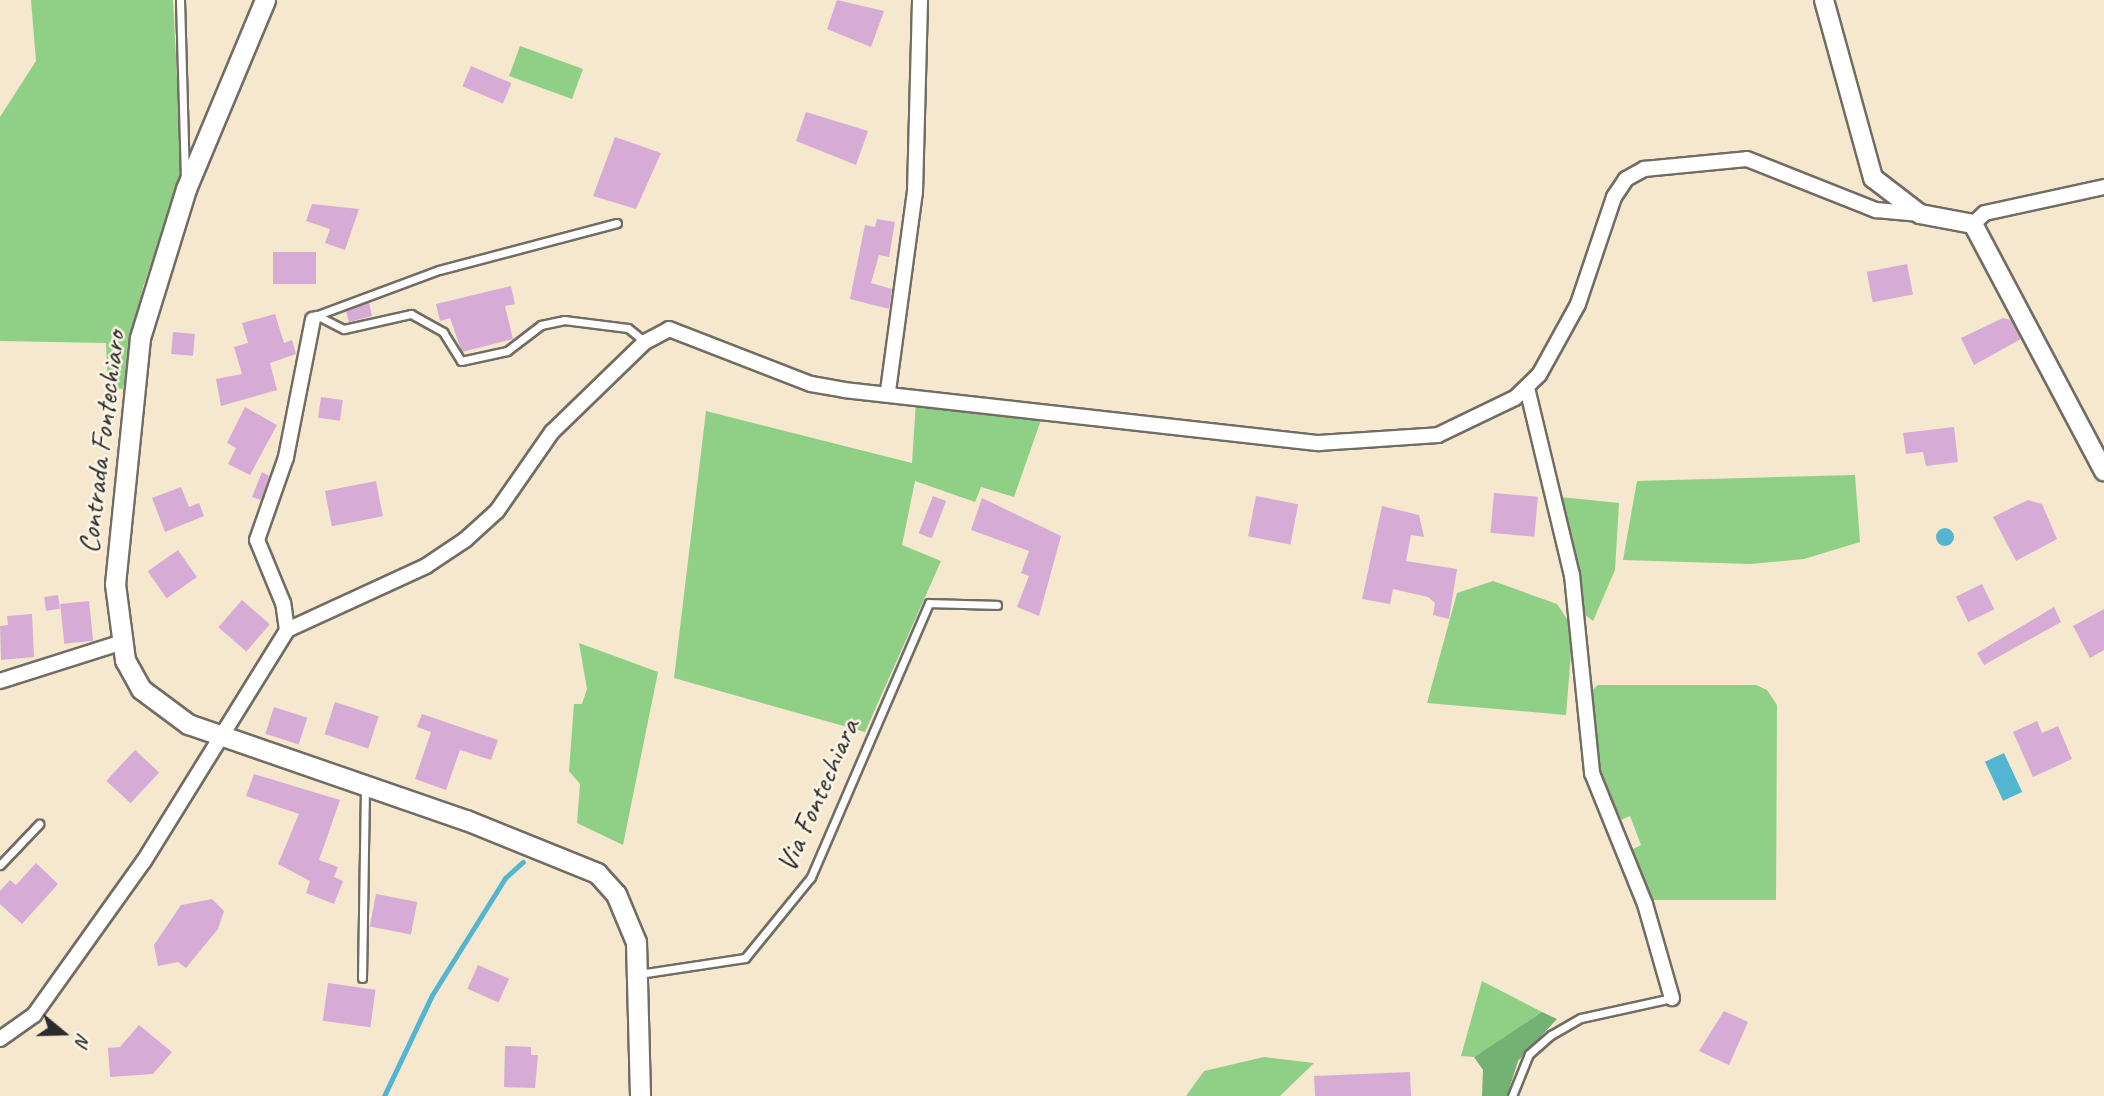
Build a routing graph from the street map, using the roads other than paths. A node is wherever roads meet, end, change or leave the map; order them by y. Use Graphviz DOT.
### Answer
graph roads {
  1 [pos="180,0"];
  2 [pos="265,0"];
  3 [pos="920,0"];
  4 [pos="1824,0"];
  5 [pos="2104,187"];
  6 [pos="186,189"];
  7 [pos="1920,214"];
  8 [pos="617,223"];
  9 [pos="1973,224"];
  10 [pos="315,317"];
  11 [pos="645,342"];
  12 [pos="1527,388"];
  13 [pos="888,391"];
  14 [pos="2104,471"];
  15 [pos="997,605"];
  16 [pos="287,630"];
  17 [pos="120,643"];
  18 [pos="0,681"];
  19 [pos="220,737"];
  20 [pos="365,786"];
  21 [pos="39,824"];
  22 [pos="0,865"];
  23 [pos="638,974"];
  24 [pos="362,978"];
  25 [pos="1672,998"];
  26 [pos="0,1039"];
  27 [pos="640,1096"];
  28 [pos="1512,1096"];
  1 -- 6 [label="lane"];
  2 -- 6 [label="main road, Contrada Fontechiaro"];
  3 -- 13 [label="street"];
  4 -- 7 [label="street"];
  5 -- 9 [label="street"];
  6 -- 17 [label="main road, Contrada Fontechiaro"];
  7 -- 9 [label="street"];
  7 -- 12 [label="street"];
  8 -- 10 [label="lane"];
  9 -- 14 [label="street"];
  10 -- 11 [label="lane"];
  10 -- 16 [label="street"];
  11 -- 13 [label="street"];
  11 -- 16 [label="street"];
  12 -- 13 [label="street"];
  12 -- 25 [label="street"];
  15 -- 23 [label="lane, Via Fontechiara"];
  16 -- 19 [label="street"];
  17 -- 18 [label="street"];
  17 -- 19 [label="main road, Contrada Fontechiaro"];
  19 -- 20 [label="main road, Contrada Fontechiaro"];
  19 -- 26 [label="street"];
  20 -- 23 [label="main road, Contrada Fontechiaro"];
  20 -- 24 [label="lane"];
  21 -- 22 [label="lane"];
  23 -- 27 [label="main road, Contrada Fontechiaro"];
  25 -- 28 [label="lane"];
}
